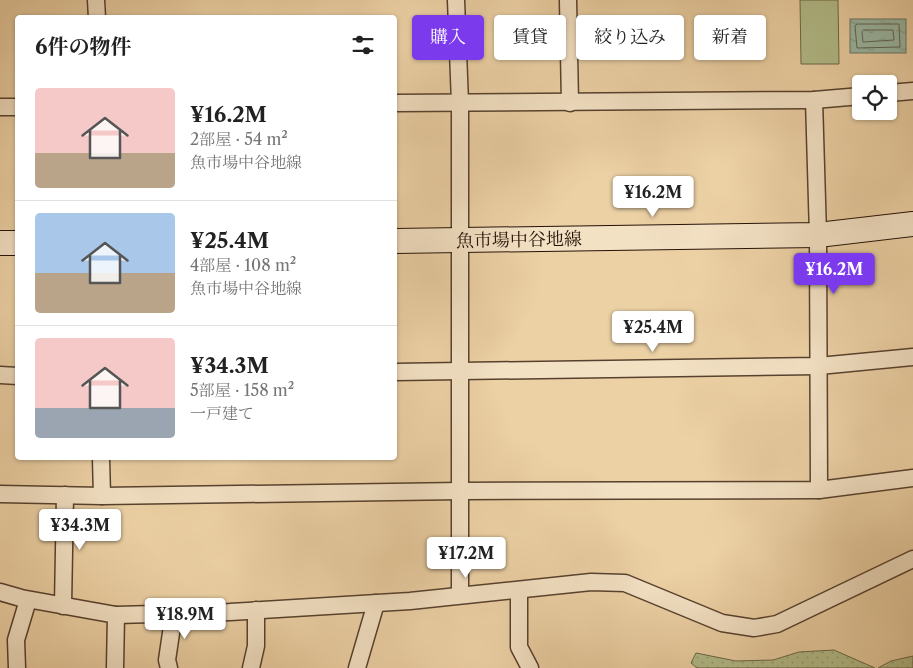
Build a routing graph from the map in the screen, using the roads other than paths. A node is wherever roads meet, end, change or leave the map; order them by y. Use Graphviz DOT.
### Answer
graph roads {
  1 [pos="96,0"];
  2 [pos="456,0"];
  3 [pos="568,0"];
  4 [pos="97,15"];
  5 [pos="913,91"];
  6 [pos="897,92"];
  7 [pos="852,97"];
  8 [pos="814,100"];
  9 [pos="397,103"];
  10 [pos="460,103"];
  11 [pos="570,103"];
  12 [pos="0,107"];
  13 [pos="15,107"];
  14 [pos="913,224"];
  15 [pos="818,235"];
  16 [pos="397,241"];
  17 [pos="460,241"];
  18 [pos="0,243"];
  19 [pos="15,243"];
  20 [pos="913,357"];
  21 [pos="819,366"];
  22 [pos="462,371"];
  23 [pos="397,372"];
  24 [pos="0,375"];
  25 [pos="15,376"];
  26 [pos="101,460"];
  27 [pos="913,478"];
  28 [pos="820,490"];
  29 [pos="460,491"];
  30 [pos="0,494"];
  31 [pos="65,495"];
  32 [pos="102,496"];
  33 [pos="913,559"];
  34 [pos="519,590"];
  35 [pos="0,592"];
  36 [pos="460,596"];
  37 [pos="28,600"];
  38 [pos="376,603"];
  39 [pos="63,606"];
  40 [pos="256,610"];
  41 [pos="174,613"];
  42 [pos="116,615"];
  43 [pos="18,668"];
  44 [pos="115,668"];
  45 [pos="169,668"];
  46 [pos="251,668"];
  47 [pos="357,668"];
  48 [pos="530,668"];
  1 -- 4 [label="street"];
  2 -- 10 [label="street"];
  3 -- 11 [label="street"];
  5 -- 6 [label="street"];
  7 -- 8 [label="street"];
  8 -- 11 [label="street"];
  8 -- 15 [label="street"];
  9 -- 10 [label="street"];
  10 -- 11 [label="street"];
  10 -- 17 [label="street"];
  12 -- 13 [label="street"];
  14 -- 15 [label="street, 魚市場中谷地線"];
  15 -- 17 [label="street, 魚市場中谷地線"];
  15 -- 21 [label="street"];
  16 -- 17 [label="street, 魚市場中谷地線"];
  17 -- 22 [label="street"];
  18 -- 19 [label="street"];
  20 -- 21 [label="street"];
  21 -- 22 [label="street"];
  21 -- 28 [label="street"];
  22 -- 23 [label="street"];
  22 -- 29 [label="street"];
  24 -- 25 [label="street"];
  26 -- 32 [label="street"];
  27 -- 28 [label="street"];
  28 -- 29 [label="street"];
  29 -- 32 [label="street"];
  29 -- 36 [label="street"];
  30 -- 31 [label="street"];
  31 -- 32 [label="street"];
  31 -- 39 [label="street"];
  33 -- 34 [label="street"];
  34 -- 36 [label="street"];
  34 -- 48 [label="street"];
  35 -- 37 [label="street"];
  36 -- 38 [label="street"];
  37 -- 39 [label="street"];
  37 -- 43 [label="street"];
  38 -- 40 [label="street"];
  38 -- 47 [label="street"];
  39 -- 42 [label="street"];
  40 -- 41 [label="street"];
  40 -- 46 [label="street"];
  41 -- 42 [label="street"];
  41 -- 45 [label="street"];
  42 -- 44 [label="street"];
}
